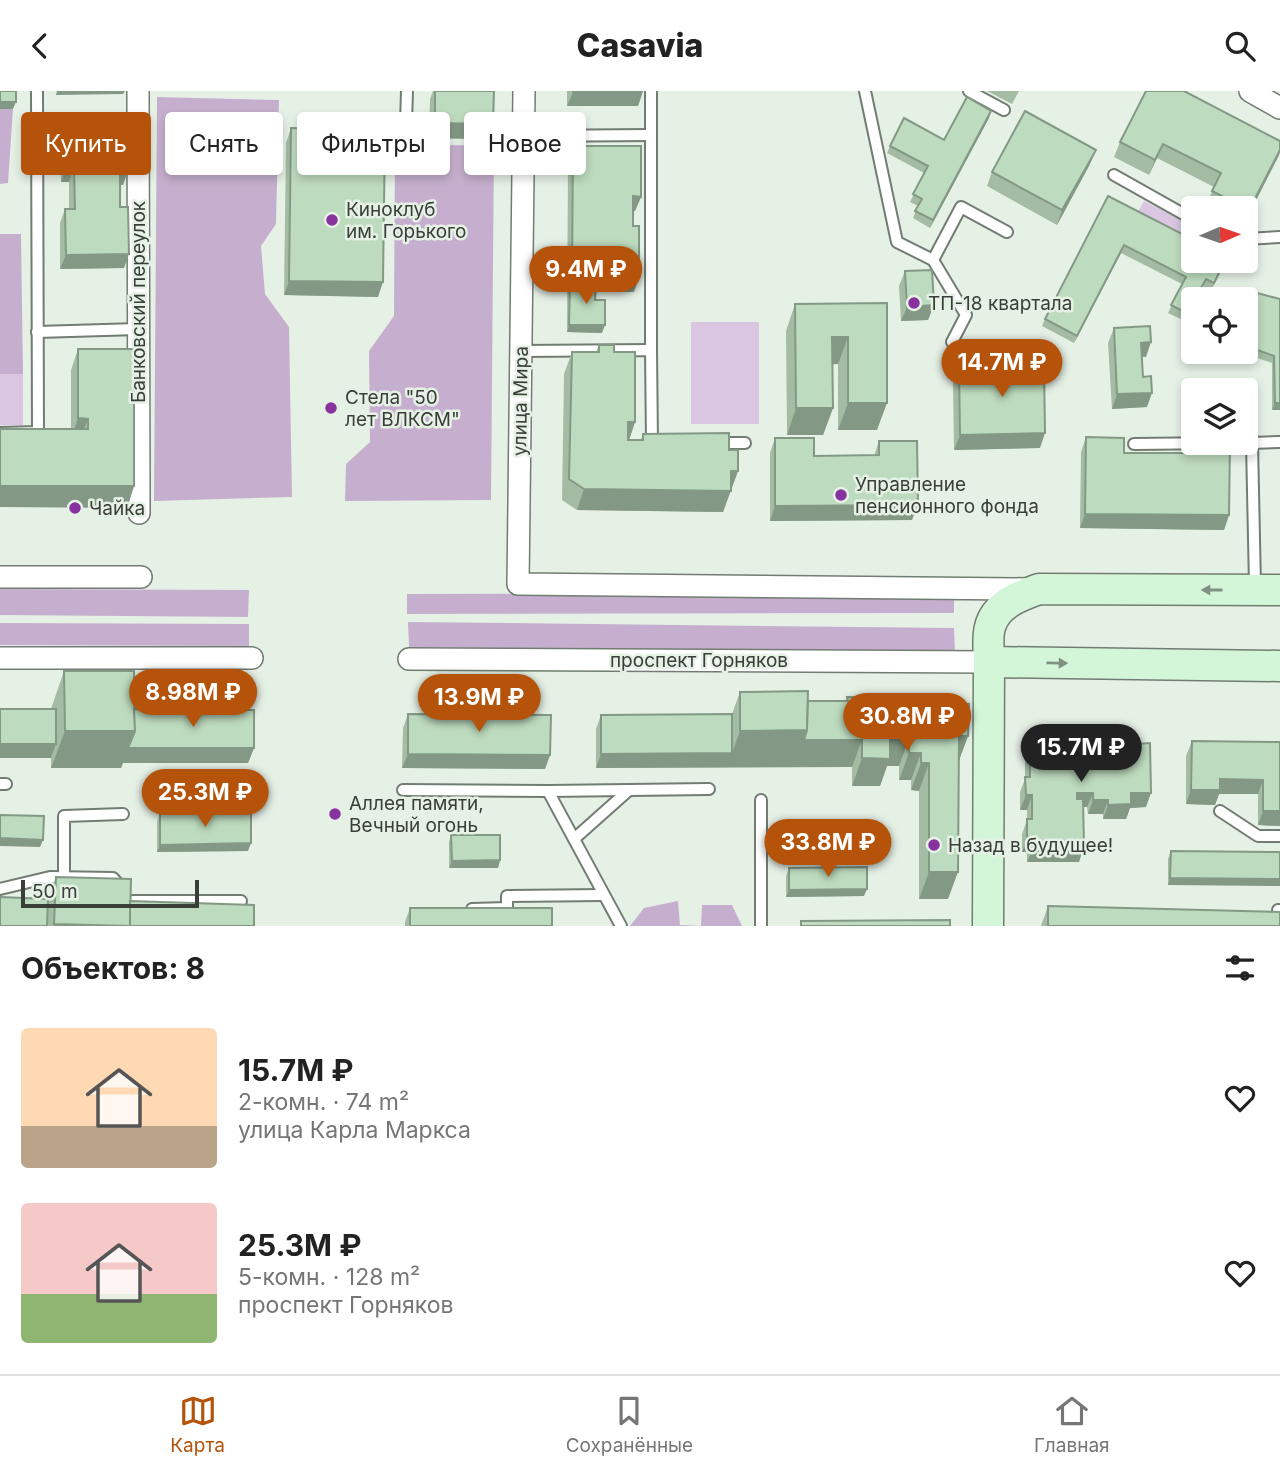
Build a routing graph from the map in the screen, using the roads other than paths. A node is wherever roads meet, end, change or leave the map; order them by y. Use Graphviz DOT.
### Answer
graph roads {
  1 [pos="37,91"];
  2 [pos="138,91"];
  3 [pos="407,91"];
  4 [pos="524,91"];
  5 [pos="651,91"];
  6 [pos="865,91"];
  7 [pos="969,91"];
  8 [pos="1250,91"];
  9 [pos="1280,108"];
  10 [pos="1004,110"];
  11 [pos="406,112"];
  12 [pos="524,112"];
  13 [pos="651,135"];
  14 [pos="586,136"];
  15 [pos="523,175"];
  16 [pos="1114,175"];
  17 [pos="1181,213"];
  18 [pos="1007,232"];
  19 [pos="1280,237"];
  20 [pos="1258,238"];
  21 [pos="933,260"];
  22 [pos="138,329"];
  23 [pos="37,332"];
  24 [pos="651,350"];
  25 [pos="521,351"];
  26 [pos="995,364"];
  27 [pos="0,433"];
  28 [pos="1280,442"];
  29 [pos="672,443"];
  30 [pos="707,443"];
  31 [pos="745,443"];
  32 [pos="1181,443"];
  33 [pos="1258,443"];
  34 [pos="1134,444"];
  35 [pos="1251,455"];
  36 [pos="139,513"];
  37 [pos="0,576"];
  38 [pos="141,577"];
  39 [pos="1039,589"];
  40 [pos="1268,590"];
  41 [pos="0,658"];
  42 [pos="252,658"];
  43 [pos="409,659"];
  44 [pos="989,662"];
  45 [pos="1280,666"];
  46 [pos="709,789"];
  47 [pos="403,790"];
  48 [pos="629,790"];
  49 [pos="548,791"];
  50 [pos="761,800"];
  51 [pos="1220,811"];
  52 [pos="123,814"];
  53 [pos="1280,836"];
  54 [pos="574,839"];
  55 [pos="64,877"];
  56 [pos="0,889"];
  57 [pos="604,895"];
  58 [pos="241,901"];
  59 [pos="458,909"];
  60 [pos="621,926"];
  61 [pos="761,926"];
  62 [pos="988,926"];
  1 -- 23 [label="lane"];
  2 -- 22 [label="street, Банковский переулок"];
  3 -- 11 [label="lane"];
  4 -- 12 [label="street, улица Мира"];
  5 -- 13 [label="lane"];
  6 -- 21 [label="lane"];
  7 -- 10 [label="lane"];
  8 -- 9 [label="street"];
  13 -- 14 [label="lane"];
  13 -- 24 [label="lane"];
  15 -- 25 [label="street, улица Мира"];
  16 -- 17 [label="lane"];
  18 -- 21 [label="lane"];
  19 -- 20 [label="lane"];
  21 -- 26 [label="lane"];
  22 -- 23 [label="lane"];
  22 -- 36 [label="street, Банковский переулок"];
  23 -- 27 [label="lane"];
  24 -- 25 [label="lane"];
  24 -- 29 [label="lane"];
  25 -- 39 [label="street, улица Мира"];
  28 -- 33 [label="lane"];
  30 -- 31 [label="lane"];
  32 -- 34 [label="lane"];
  35 -- 40 [label="lane"];
  37 -- 38 [label="street"];
  40 -- 39 [label="main road, one-way"];
  39 -- 44 [label="main road"];
  41 -- 42 [label="street"];
  43 -- 44 [label="street, проспект Горняков"];
  44 -- 45 [label="main road, проспект Горняков, one-way"];
  44 -- 62 [label="main road"];
  46 -- 48 [label="lane"];
  47 -- 49 [label="lane"];
  48 -- 49 [label="lane"];
  48 -- 54 [label="lane"];
  49 -- 54 [label="lane"];
  50 -- 61 [label="lane"];
  51 -- 53 [label="lane"];
  52 -- 55 [label="lane"];
  54 -- 57 [label="lane"];
  55 -- 56 [label="lane"];
  55 -- 58 [label="lane"];
  57 -- 59 [label="lane"];
  57 -- 60 [label="lane"];
}
